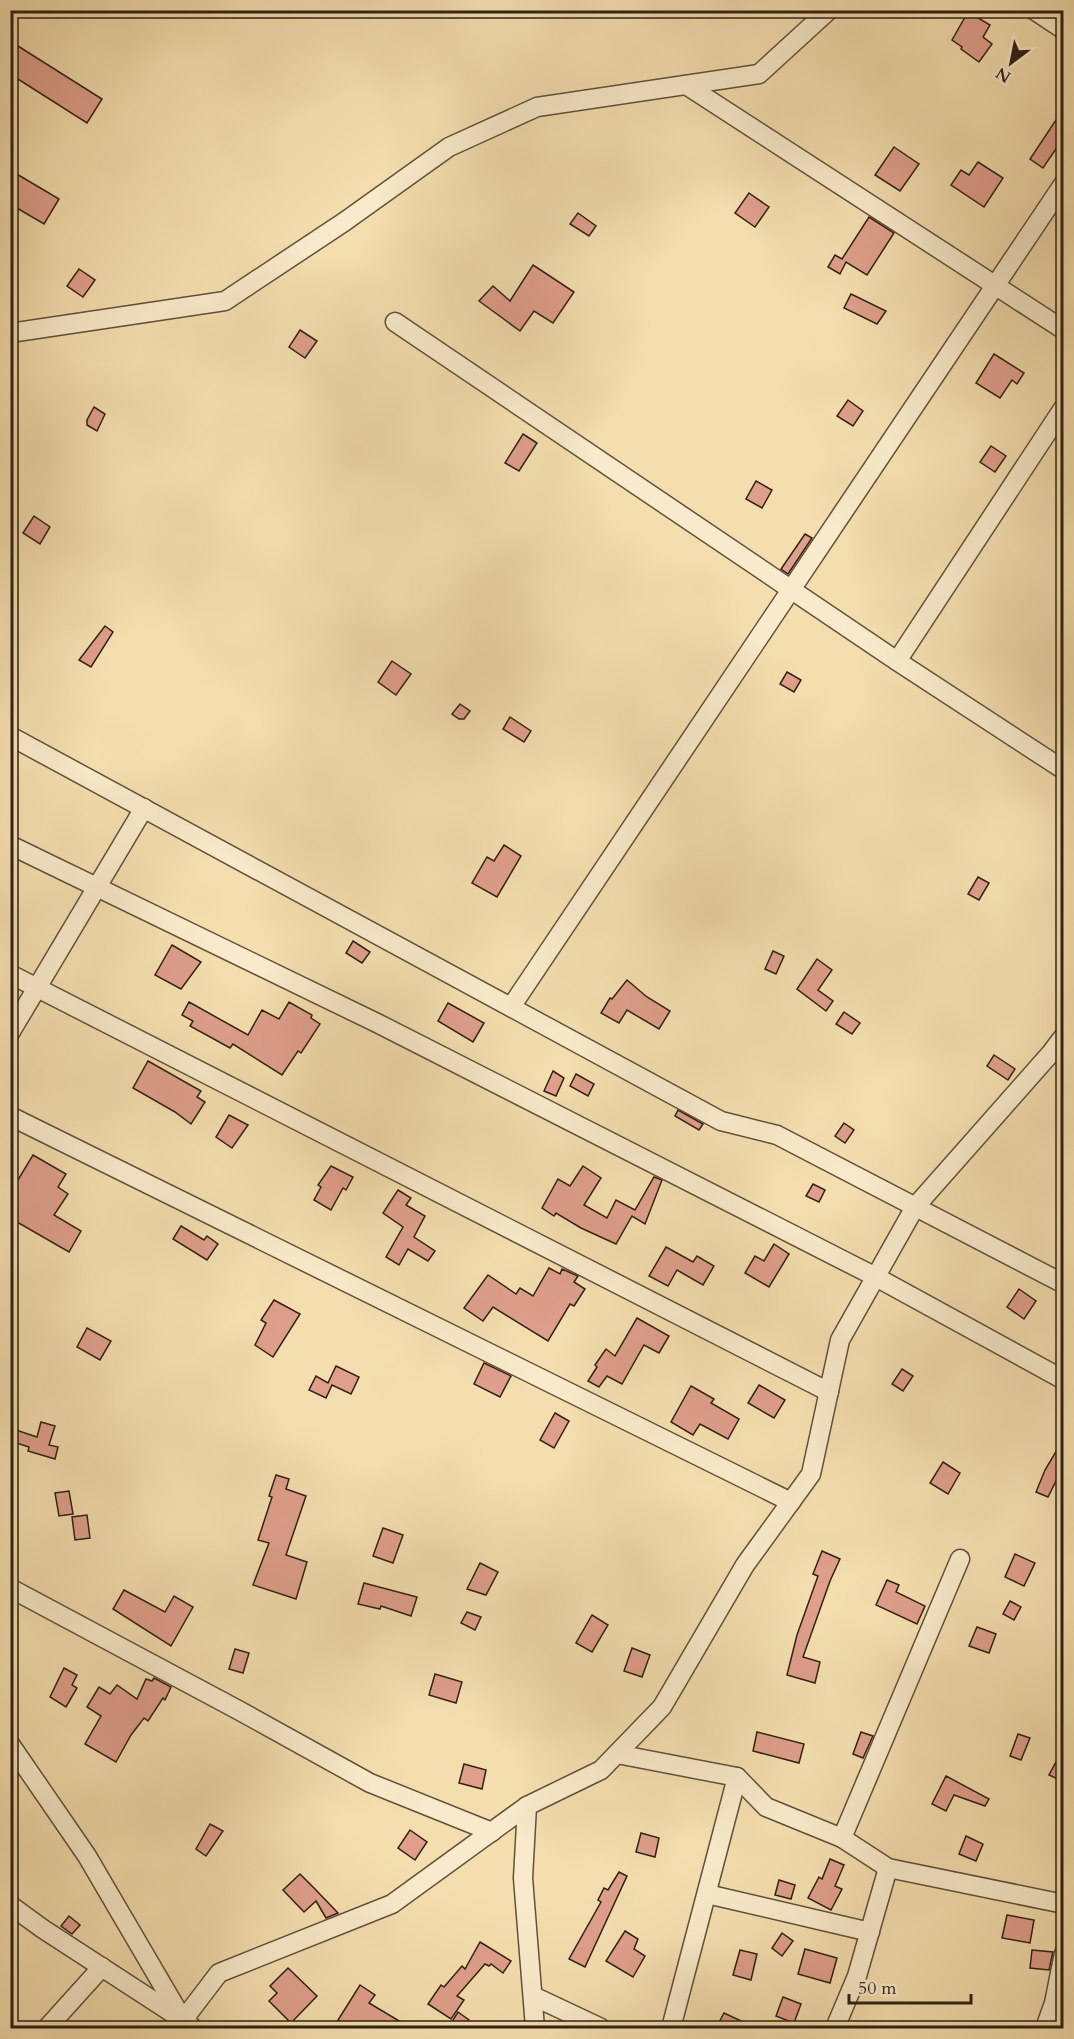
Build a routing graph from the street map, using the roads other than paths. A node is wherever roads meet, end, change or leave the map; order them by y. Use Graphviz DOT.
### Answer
graph roads {
  1 [pos="829,10"];
  2 [pos="1035,10"];
  3 [pos="1064,30"];
  4 [pos="686,85"];
  5 [pos="1064,183"];
  6 [pos="995,286"];
  7 [pos="395,322"];
  8 [pos="1064,330"];
  9 [pos="10,333"];
  10 [pos="1064,407"];
  11 [pos="791,590"];
  12 [pos="897,661"];
  13 [pos="10,736"];
  14 [pos="1064,770"];
  15 [pos="144,808"];
  16 [pos="10,845"];
  17 [pos="97,887"];
  18 [pos="10,974"];
  19 [pos="38,988"];
  20 [pos="511,1007"];
  21 [pos="10,1033"];
  22 [pos="1064,1036"];
  23 [pos="10,1116"];
  24 [pos="915,1207"];
  25 [pos="876,1277"];
  26 [pos="1064,1284"];
  27 [pos="1064,1380"];
  28 [pos="829,1392"];
  29 [pos="790,1502"];
  30 [pos="960,1559"];
  31 [pos="10,1588"];
  32 [pos="10,1744"];
  33 [pos="616,1754"];
  34 [pos="737,1778"];
  35 [pos="527,1806"];
  36 [pos="492,1832"];
  37 [pos="842,1838"];
  38 [pos="888,1869"];
  39 [pos="707,1894"];
  40 [pos="1064,1904"];
  41 [pos="10,1905"];
  42 [pos="870,1932"];
  43 [pos="1064,1953"];
  44 [pos="102,1967"];
  45 [pos="532,1996"];
  46 [pos="184,2026"];
  47 [pos="47,2028"];
  48 [pos="535,2028"];
  49 [pos="602,2028"];
  50 [pos="671,2028"];
  51 [pos="835,2028"];
  52 [pos="1045,2028"];
  1 -- 4 [label="street"];
  2 -- 3 [label="street"];
  4 -- 6 [label="street"];
  4 -- 9 [label="street"];
  5 -- 6 [label="street"];
  6 -- 8 [label="street"];
  6 -- 11 [label="street"];
  7 -- 11 [label="street"];
  10 -- 12 [label="street"];
  11 -- 12 [label="street"];
  11 -- 20 [label="street"];
  12 -- 14 [label="street"];
  13 -- 15 [label="street"];
  15 -- 17 [label="street"];
  15 -- 20 [label="street"];
  16 -- 17 [label="street"];
  17 -- 19 [label="street"];
  17 -- 25 [label="street"];
  18 -- 19 [label="street"];
  19 -- 21 [label="street"];
  19 -- 28 [label="street"];
  20 -- 24 [label="street"];
  22 -- 24 [label="street"];
  23 -- 29 [label="street"];
  24 -- 25 [label="street"];
  24 -- 26 [label="street"];
  25 -- 27 [label="street"];
  25 -- 28 [label="street"];
  28 -- 29 [label="street"];
  29 -- 33 [label="street"];
  30 -- 37 [label="street"];
  31 -- 36 [label="street"];
  32 -- 46 [label="street"];
  33 -- 34 [label="street"];
  33 -- 35 [label="street"];
  34 -- 37 [label="street"];
  34 -- 39 [label="street"];
  35 -- 36 [label="street"];
  35 -- 45 [label="street"];
  36 -- 46 [label="street"];
  37 -- 38 [label="street"];
  38 -- 40 [label="street"];
  38 -- 42 [label="street"];
  39 -- 42 [label="street"];
  39 -- 50 [label="street"];
  41 -- 44 [label="street"];
  42 -- 51 [label="street"];
  43 -- 52 [label="street"];
  44 -- 46 [label="street"];
  44 -- 47 [label="street"];
  45 -- 48 [label="street"];
  45 -- 49 [label="street"];
}
